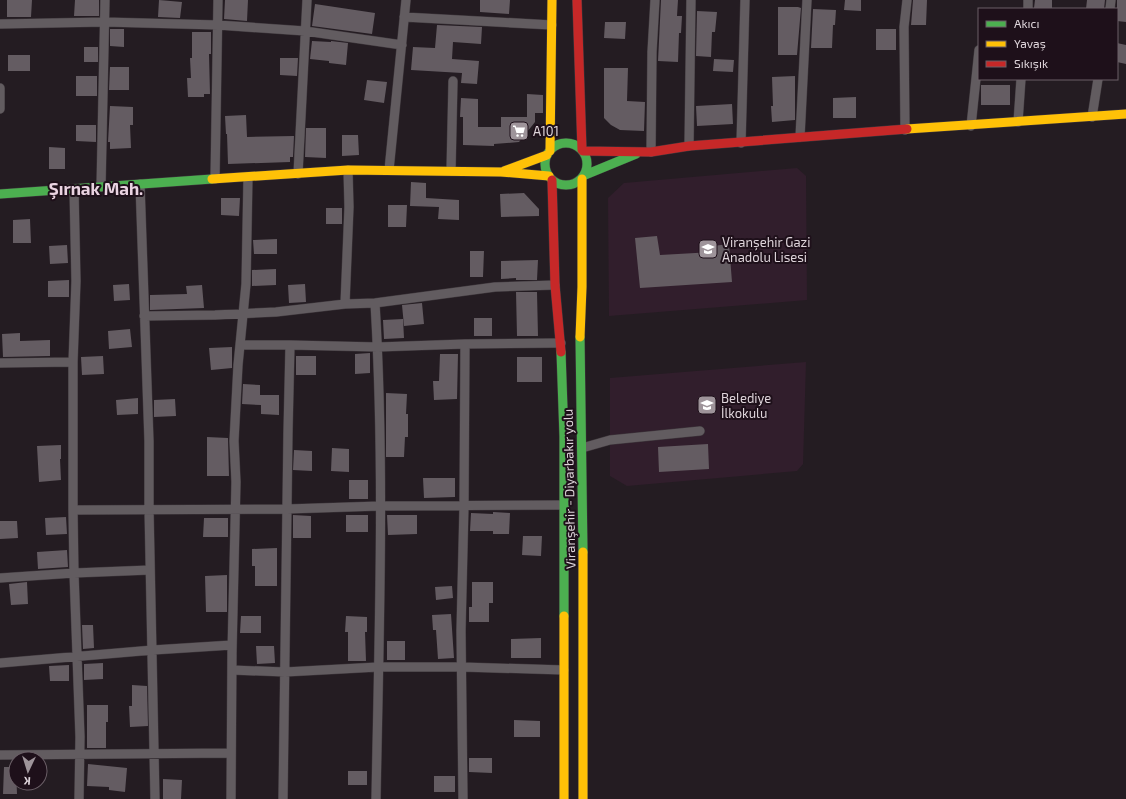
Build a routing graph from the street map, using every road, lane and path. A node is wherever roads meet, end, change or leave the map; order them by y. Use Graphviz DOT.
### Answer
graph roads {
  1 [pos="105,0"];
  2 [pos="218,0"];
  3 [pos="307,0"];
  4 [pos="406,0"];
  5 [pos="552,0"];
  6 [pos="577,0"];
  7 [pos="654,0"];
  8 [pos="691,0"];
  9 [pos="745,0"];
  10 [pos="807,0"];
  11 [pos="907,0"];
  12 [pos="404,17"];
  13 [pos="105,22"];
  14 [pos="0,24"];
  15 [pos="218,25"];
  16 [pos="552,25"];
  17 [pos="305,31"];
  18 [pos="402,45"];
  19 [pos="978,60"];
  20 [pos="1021,80"];
  21 [pos="1098,80"];
  22 [pos="453,81"];
  23 [pos="0,88"];
  24 [pos="0,102"];
  25 [pos="0,108"];
  26 [pos="1126,114"];
  27 [pos="1092,116"];
  28 [pos="1018,122"];
  29 [pos="971,126"];
  30 [pos="905,130"];
  31 [pos="800,137"];
  32 [pos="740,143"];
  33 [pos="689,146"];
  34 [pos="582,151"];
  35 [pos="639,152"];
  36 [pos="651,152"];
  37 [pos="549,153"];
  38 [pos="348,170"];
  39 [pos="389,170"];
  40 [pos="451,171"];
  41 [pos="501,172"];
  42 [pos="298,174"];
  43 [pos="248,177"];
  44 [pos="583,177"];
  45 [pos="550,178"];
  46 [pos="215,179"];
  47 [pos="140,184"];
  48 [pos="101,187"];
  49 [pos="74,189"];
  50 [pos="0,194"];
  51 [pos="555,285"];
  52 [pos="375,303"];
  53 [pos="345,304"];
  54 [pos="243,314"];
  55 [pos="144,316"];
  56 [pos="465,344"];
  57 [pos="561,344"];
  58 [pos="240,345"];
  59 [pos="290,345"];
  60 [pos="378,347"];
  61 [pos="73,362"];
  62 [pos="0,363"];
  63 [pos="700,431"];
  64 [pos="582,448"];
  65 [pos="565,505"];
  66 [pos="380,506"];
  67 [pos="464,506"];
  68 [pos="149,509"];
  69 [pos="287,509"];
  70 [pos="73,510"];
  71 [pos="235,510"];
  72 [pos="150,570"];
  73 [pos="74,573"];
  74 [pos="0,578"];
  75 [pos="232,645"];
  76 [pos="153,650"];
  77 [pos="77,656"];
  78 [pos="0,663"];
  79 [pos="462,667"];
  80 [pos="378,668"];
  81 [pos="232,670"];
  82 [pos="564,670"];
  83 [pos="285,672"];
  84 [pos="232,753"];
  85 [pos="155,754"];
  86 [pos="0,755"];
  87 [pos="80,755"];
  88 [pos="79,799"];
  89 [pos="155,799"];
  90 [pos="231,799"];
  91 [pos="283,799"];
  92 [pos="376,799"];
  93 [pos="463,799"];
  94 [pos="564,799"];
  95 [pos="583,799"];
  1 -- 13 [label="street"];
  2 -- 15 [label="street"];
  3 -- 17 [label="street"];
  4 -- 12 [label="street"];
  5 -- 16 [label="main road"];
  6 -- 34 [label="main road"];
  7 -- 36 [label="street"];
  8 -- 33 [label="street"];
  9 -- 32 [label="street"];
  10 -- 31 [label="street"];
  11 -- 30 [label="street"];
  12 -- 16 [label="street"];
  12 -- 18 [label="street"];
  13 -- 14 [label="street"];
  13 -- 15 [label="street"];
  13 -- 48 [label="street"];
  15 -- 17 [label="street"];
  15 -- 46 [label="street"];
  16 -- 37 [label="main road"];
  17 -- 18 [label="street"];
  17 -- 42 [label="street"];
  18 -- 39 [label="street"];
  19 -- 29 [label="street"];
  20 -- 28 [label="street"];
  21 -- 27 [label="street"];
  22 -- 40 [label="street"];
  23 -- 24 [label="street"];
  24 -- 25 [label="street"];
  26 -- 27 [label="main road"];
  27 -- 28 [label="main road"];
  28 -- 29 [label="main road"];
  29 -- 30 [label="main road"];
  30 -- 31 [label="main road"];
  31 -- 32 [label="main road"];
  32 -- 33 [label="main road"];
  33 -- 36 [label="main road"];
  34 -- 35 [label="main road"];
  34 -- 37 [label="main road"];
  34 -- 44 [label="main road"];
  35 -- 36 [label="main road"];
  35 -- 44 [label="main road"];
  37 -- 41 [label="main road"];
  37 -- 45 [label="main road"];
  38 -- 39 [label="main road"];
  38 -- 42 [label="main road"];
  38 -- 53 [label="street"];
  39 -- 40 [label="main road"];
  40 -- 41 [label="main road"];
  41 -- 45 [label="main road"];
  42 -- 43 [label="main road"];
  43 -- 46 [label="main road"];
  43 -- 54 [label="street"];
  44 -- 45 [label="main road"];
  44 -- 64 [label="main road, Viranşehir - Diyarbakır yolu"];
  45 -- 51 [label="main road, Viranşehir - Diyarbakır yolu"];
  46 -- 47 [label="main road"];
  47 -- 48 [label="main road"];
  47 -- 55 [label="street"];
  48 -- 49 [label="main road"];
  49 -- 50 [label="main road"];
  49 -- 61 [label="street"];
  51 -- 52 [label="street"];
  51 -- 57 [label="main road, Viranşehir - Diyarbakır yolu"];
  52 -- 53 [label="street"];
  52 -- 60 [label="street"];
  53 -- 54 [label="street"];
  54 -- 55 [label="street"];
  54 -- 58 [label="street"];
  55 -- 68 [label="street"];
  56 -- 57 [label="street"];
  56 -- 60 [label="street"];
  56 -- 67 [label="street"];
  57 -- 65 [label="main road, Viranşehir - Diyarbakır yolu"];
  58 -- 59 [label="street"];
  58 -- 71 [label="street"];
  59 -- 60 [label="street"];
  59 -- 69 [label="street"];
  60 -- 66 [label="street"];
  61 -- 62 [label="street"];
  61 -- 70 [label="street"];
  63 -- 64 [label="street"];
  64 -- 95 [label="main road, Viranşehir - Diyarbakır yolu"];
  65 -- 67 [label="street"];
  65 -- 82 [label="main road, Viranşehir - Diyarbakır yolu"];
  66 -- 67 [label="street"];
  66 -- 69 [label="street"];
  66 -- 80 [label="street"];
  67 -- 79 [label="street"];
  68 -- 70 [label="street"];
  68 -- 71 [label="street"];
  68 -- 72 [label="street"];
  69 -- 71 [label="street"];
  69 -- 83 [label="street"];
  70 -- 73 [label="street"];
  71 -- 75 [label="street"];
  72 -- 73 [label="street"];
  72 -- 76 [label="street"];
  73 -- 74 [label="street"];
  73 -- 77 [label="street"];
  75 -- 76 [label="street"];
  75 -- 81 [label="street"];
  76 -- 77 [label="street"];
  76 -- 85 [label="street"];
  77 -- 78 [label="street"];
  77 -- 87 [label="street"];
  79 -- 80 [label="street"];
  79 -- 82 [label="street"];
  79 -- 93 [label="street"];
  80 -- 83 [label="street"];
  80 -- 92 [label="street"];
  81 -- 83 [label="street"];
  81 -- 84 [label="street"];
  82 -- 94 [label="main road, Viranşehir - Diyarbakır yolu"];
  83 -- 91 [label="street"];
  84 -- 85 [label="street"];
  84 -- 90 [label="street"];
  85 -- 87 [label="street"];
  85 -- 89 [label="street"];
  86 -- 87 [label="street"];
  87 -- 88 [label="street"];
}
